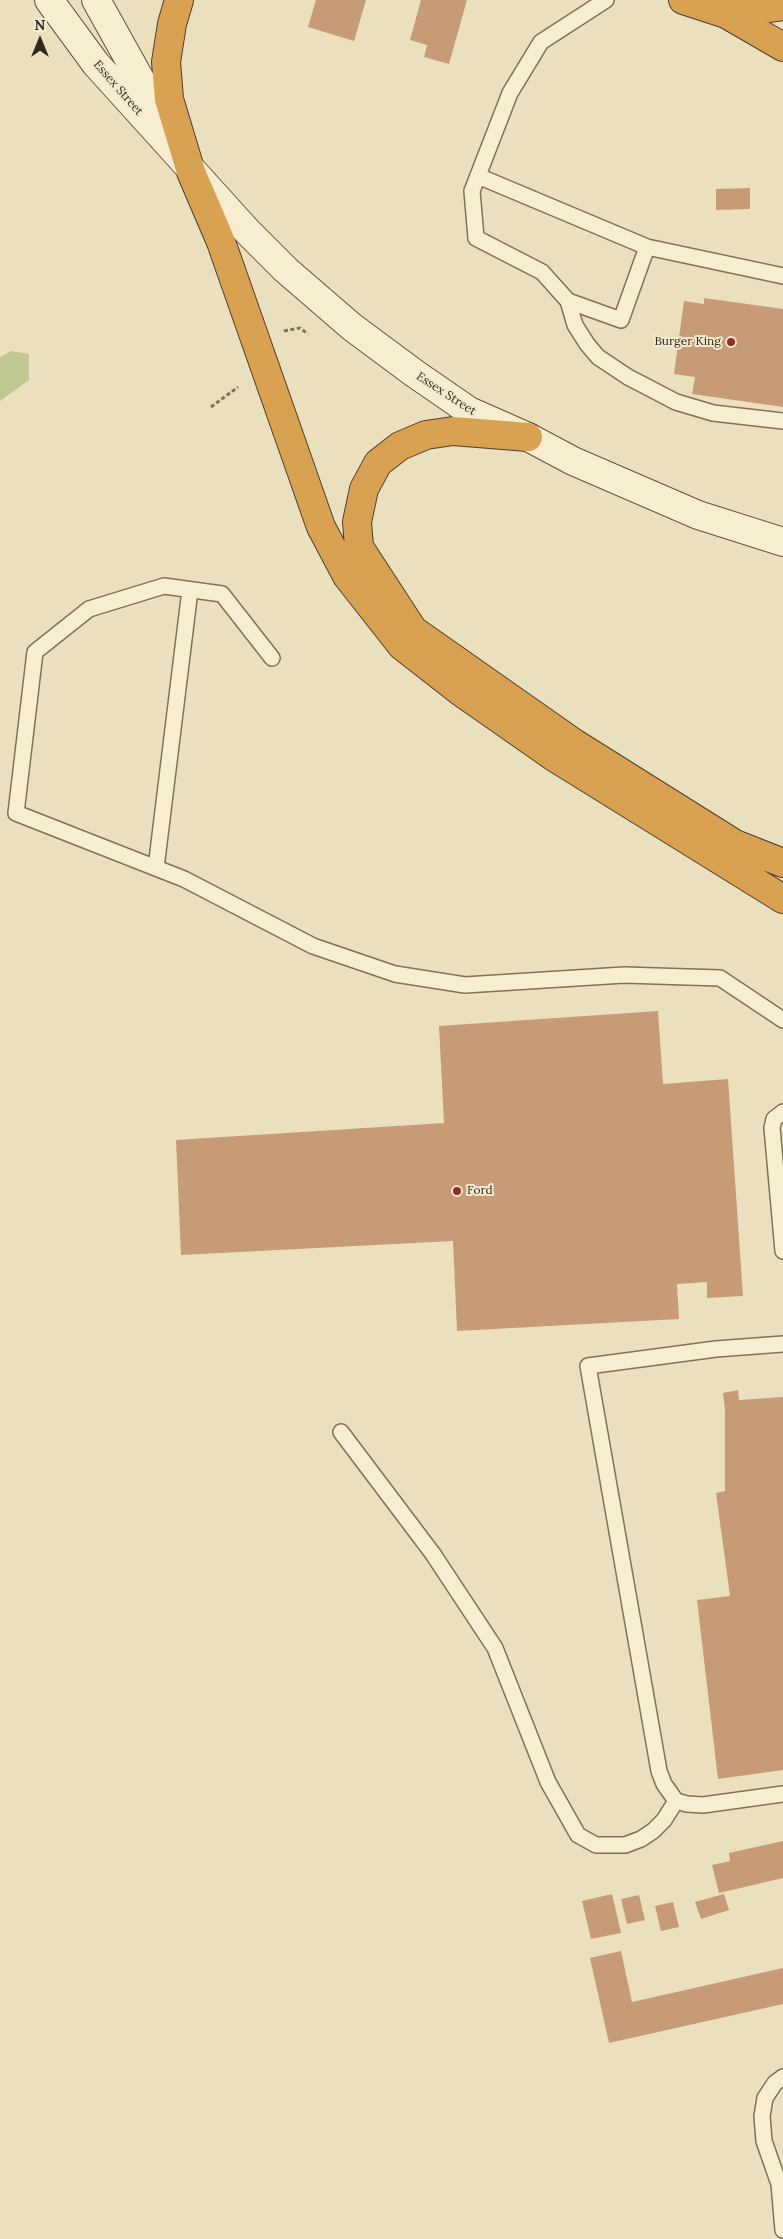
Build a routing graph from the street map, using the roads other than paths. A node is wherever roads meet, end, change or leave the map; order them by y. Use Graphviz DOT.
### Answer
graph roads {
  1 [pos="49,0"];
  2 [pos="96,0"];
  3 [pos="179,0"];
  4 [pos="606,0"];
  5 [pos="683,0"];
  6 [pos="783,6"];
  7 [pos="726,14"];
  8 [pos="783,47"];
  9 [pos="191,172"];
  10 [pos="478,176"];
  11 [pos="647,248"];
  12 [pos="783,276"];
  13 [pos="568,301"];
  14 [pos="783,421"];
  15 [pos="528,437"];
  16 [pos="783,542"];
  17 [pos="190,590"];
  18 [pos="272,658"];
  19 [pos="783,864"];
  20 [pos="156,868"];
  21 [pos="783,899"];
  22 [pos="783,1020"];
  23 [pos="783,1112"];
  24 [pos="783,1251"];
  25 [pos="783,1344"];
  26 [pos="341,1432"];
  27 [pos="783,1794"];
  28 [pos="676,1801"];
  29 [pos="783,2077"];
  30 [pos="783,2230"];
  1 -- 9 [label="main road, Essex Street"];
  2 -- 9 [label="main road, Essex Street"];
  3 -- 9 [label="highway"];
  4 -- 10 [label="lane"];
  5 -- 7 [label="highway"];
  6 -- 7 [label="highway"];
  7 -- 8 [label="highway"];
  9 -- 15 [label="main road, Essex Street"];
  9 -- 21 [label="highway"];
  10 -- 11 [label="lane"];
  10 -- 13 [label="lane"];
  11 -- 12 [label="lane"];
  11 -- 13 [label="lane"];
  13 -- 14 [label="lane"];
  15 -- 16 [label="main road, Essex Street"];
  15 -- 19 [label="highway"];
  17 -- 18 [label="lane"];
  17 -- 20 [label="lane"];
  17 -- 20 [label="lane"];
  20 -- 22 [label="lane"];
  23 -- 24 [label="lane"];
  25 -- 28 [label="lane"];
  26 -- 28 [label="lane"];
  27 -- 28 [label="lane"];
  29 -- 30 [label="lane"];
}
